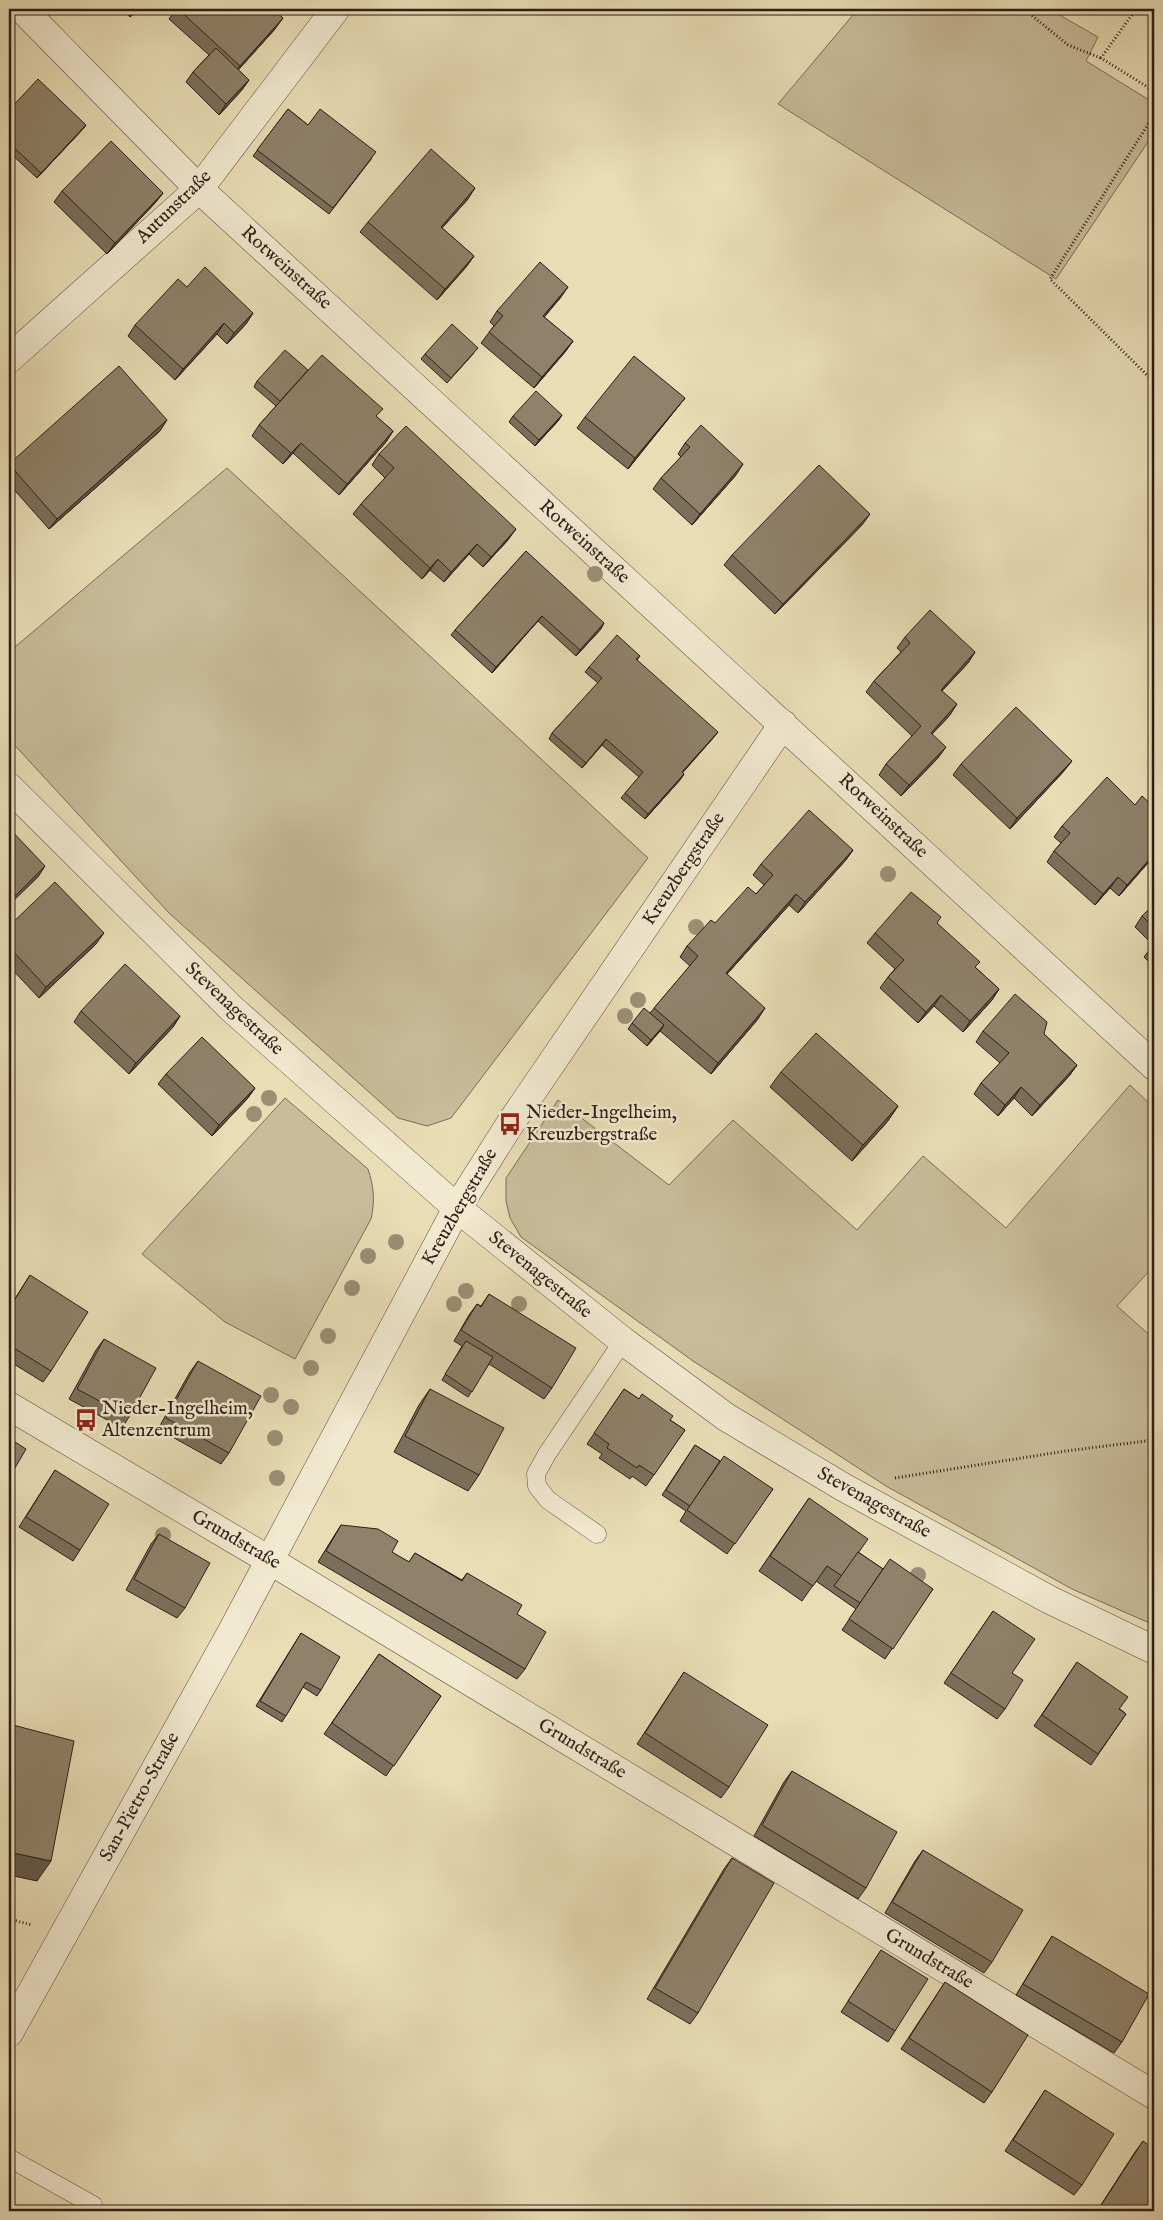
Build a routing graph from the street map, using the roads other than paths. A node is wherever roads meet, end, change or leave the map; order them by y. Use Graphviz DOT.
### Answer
graph roads {
  1 [pos="22,9"];
  2 [pos="335,10"];
  3 [pos="199,188"];
  4 [pos="9,359"];
  5 [pos="783,724"];
  6 [pos="9,787"];
  7 [pos="1154,1066"];
  8 [pos="457,1208"];
  9 [pos="622,1341"];
  10 [pos="9,1406"];
  11 [pos="597,1534"];
  12 [pos="269,1560"];
  13 [pos="1154,1650"];
  14 [pos="9,2034"];
  15 [pos="1154,2095"];
  16 [pos="9,2158"];
  17 [pos="92,2205"];
  1 -- 3 [label="street, Rotweinstraße"];
  2 -- 3 [label="street, Autunstraße"];
  3 -- 4 [label="street, Autunstraße"];
  3 -- 5 [label="street, Rotweinstraße"];
  5 -- 7 [label="street, Rotweinstraße"];
  5 -- 8 [label="street, Kreuzbergstraße"];
  6 -- 8 [label="street, Stevenagestraße"];
  8 -- 9 [label="street, Stevenagestraße"];
  8 -- 12 [label="street, Kreuzbergstraße"];
  9 -- 11 [label="lane"];
  9 -- 13 [label="street, Stevenagestraße"];
  10 -- 12 [label="street, Grundstraße"];
  12 -- 14 [label="street, San-Pietro-Straße"];
  12 -- 15 [label="street, Grundstraße"];
  16 -- 17 [label="lane"];
}
